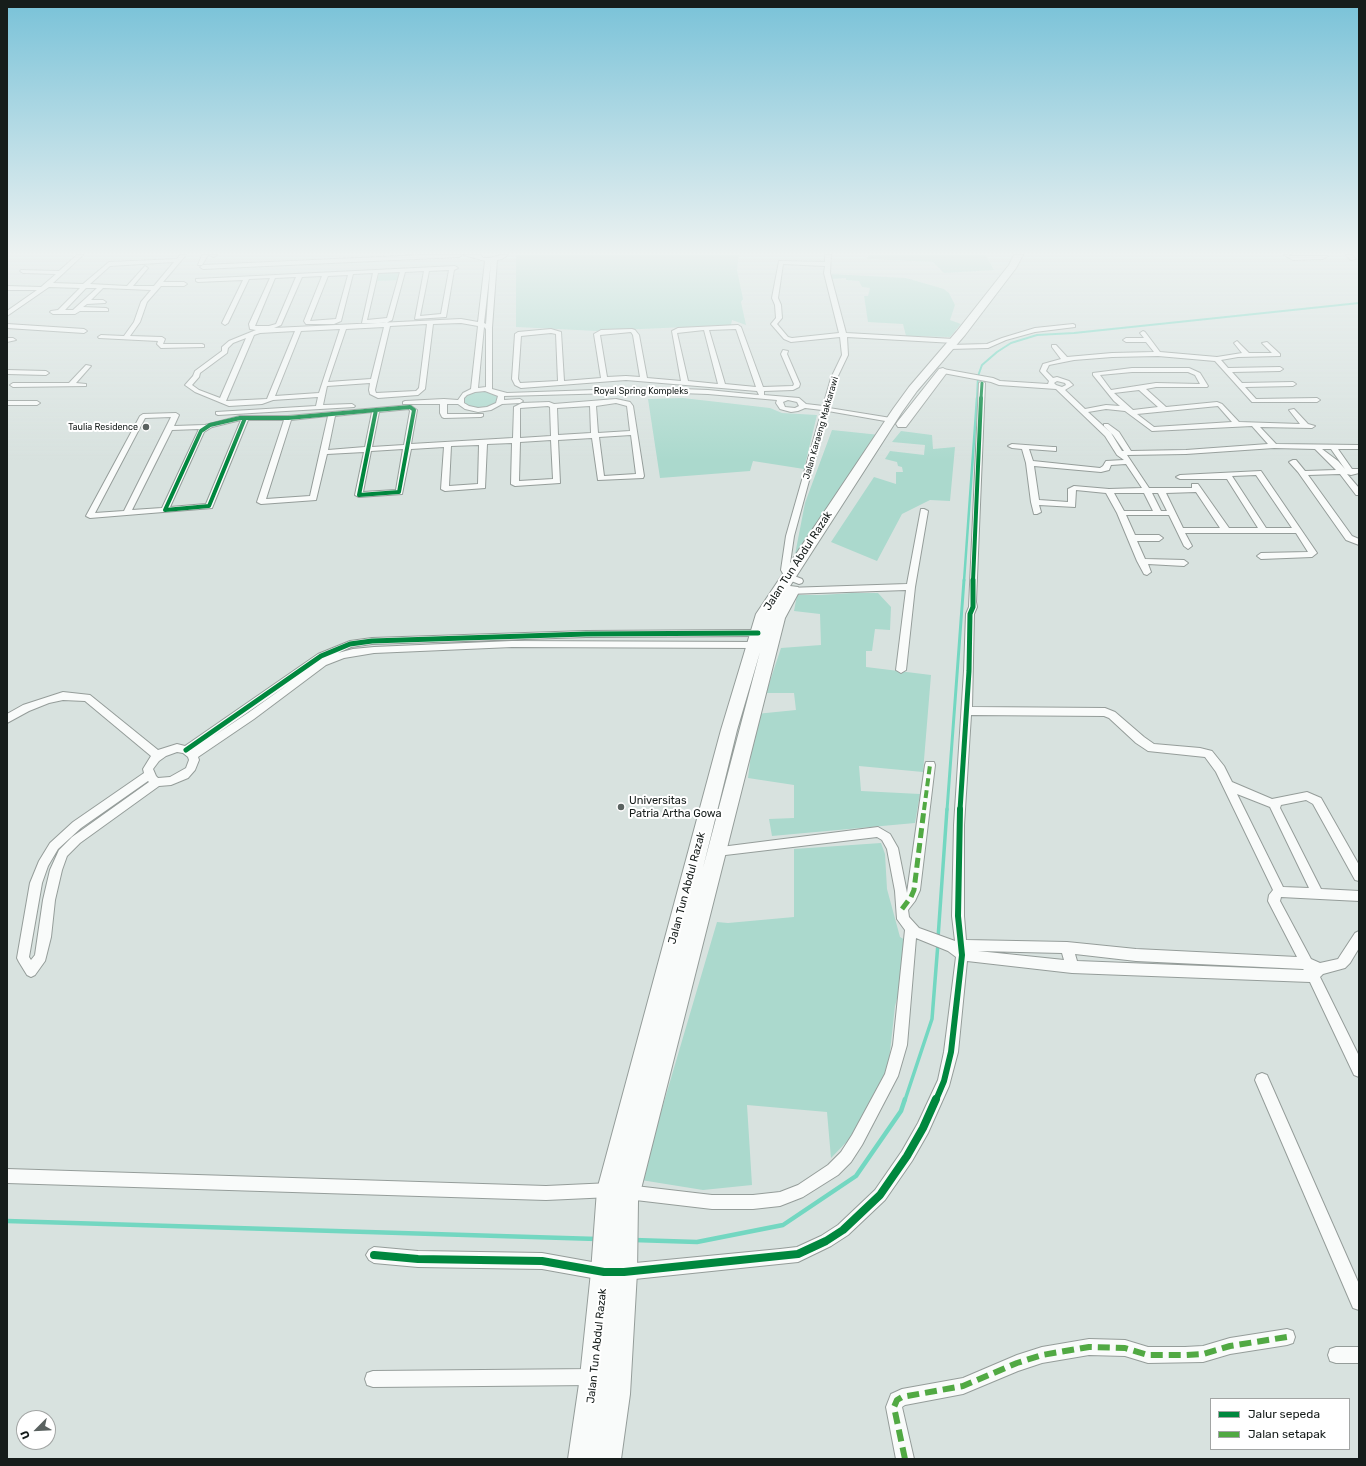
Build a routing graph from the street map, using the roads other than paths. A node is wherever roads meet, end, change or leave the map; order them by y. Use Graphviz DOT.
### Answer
graph roads {
  1 [pos="136,323"];
  2 [pos="252,323"];
  3 [pos="279,323"];
  4 [pos="421,323"];
  5 [pos="430,323"];
  6 [pos="473,323"];
  7 [pos="490,323"];
  8 [pos="775,323"];
  9 [pos="839,323"];
  10 [pos="971,323"];
  11 [pos="974,323"];
  12 [pos="387,325"];
  13 [pos="481,325"];
  14 [pos="7,326"];
  15 [pos="1073,326"];
  16 [pos="343,328"];
  17 [pos="490,328"];
  18 [pos="706,328"];
  19 [pos="298,330"];
  20 [pos="84,332"];
  21 [pos="1142,333"];
  22 [pos="251,334"];
  23 [pos="842,335"];
  24 [pos="101,337"];
  25 [pos="126,338"];
  26 [pos="1126,340"];
  27 [pos="1147,340"];
  28 [pos="1237,343"];
  29 [pos="1264,343"];
  30 [pos="955,345"];
  31 [pos="202,346"];
  32 [pos="1054,346"];
  33 [pos="785,351"];
  34 [pos="1158,354"];
  35 [pos="1247,355"];
  36 [pos="1234,356"];
  37 [pos="1217,359"];
  38 [pos="1066,360"];
  39 [pos="88,366"];
  40 [pos="1280,369"];
  41 [pos="1158,370"];
  42 [pos="1227,370"];
  43 [pos="1247,370"];
  44 [pos="943,371"];
  45 [pos="7,372"];
  46 [pos="46,373"];
  47 [pos="21,378"];
  48 [pos="631,378"];
  49 [pos="604,379"];
  50 [pos="644,380"];
  51 [pos="375,381"];
  52 [pos="987,381"];
  53 [pos="561,382"];
  54 [pos="685,382"];
  55 [pos="324,384"];
  56 [pos="1294,384"];
  57 [pos="71,385"];
  58 [pos="84,385"];
  59 [pos="1055,385"];
  60 [pos="1241,385"];
  61 [pos="722,386"];
  62 [pos="1169,386"];
  63 [pos="1140,387"];
  64 [pos="9,388"];
  65 [pos="489,389"];
  66 [pos="761,389"];
  67 [pos="474,390"];
  68 [pos="628,392"];
  69 [pos="1110,392"];
  70 [pos="499,393"];
  71 [pos="322,395"];
  72 [pos="577,396"];
  73 [pos="565,397"];
  74 [pos="272,398"];
  75 [pos="761,400"];
  76 [pos="1116,400"];
  77 [pos="1317,400"];
  78 [pos="221,401"];
  79 [pos="444,402"];
  80 [pos="460,402"];
  81 [pos="781,402"];
  82 [pos="7,403"];
  83 [pos="37,403"];
  84 [pos="498,404"];
  85 [pos="577,404"];
  86 [pos="592,404"];
  87 [pos="565,405"];
  88 [pos="802,405"];
  89 [pos="553,406"];
  90 [pos="1106,407"];
  91 [pos="308,408"];
  92 [pos="318,408"];
  93 [pos="826,409"];
  94 [pos="1164,409"];
  95 [pos="376,410"];
  96 [pos="1129,410"];
  97 [pos="1292,410"];
  98 [pos="1087,411"];
  99 [pos="218,413"];
  100 [pos="332,414"];
  101 [pos="305,416"];
  102 [pos="316,416"];
  103 [pos="245,418"];
  104 [pos="288,418"];
  105 [pos="891,420"];
  106 [pos="1237,424"];
  107 [pos="1254,425"];
  108 [pos="206,427"];
  109 [pos="169,428"];
  110 [pos="633,433"];
  111 [pos="595,435"];
  112 [pos="554,438"];
  113 [pos="516,440"];
  114 [pos="483,442"];
  115 [pos="448,444"];
  116 [pos="1012,446"];
  117 [pos="1274,446"];
  118 [pos="408,447"];
  119 [pos="1025,447"];
  120 [pos="1317,447"];
  121 [pos="1333,447"];
  122 [pos="1359,447"];
  123 [pos="1053,449"];
  124 [pos="369,450"];
  125 [pos="324,452"];
  126 [pos="1126,457"];
  127 [pos="1293,462"];
  128 [pos="1030,463"];
  129 [pos="1346,471"];
  130 [pos="1359,471"];
  131 [pos="1303,473"];
  132 [pos="1226,476"];
  133 [pos="1359,482"];
  134 [pos="1109,491"];
  135 [pos="1147,491"];
  136 [pos="1162,491"];
  137 [pos="1194,491"];
  138 [pos="1359,493"];
  139 [pos="1035,502"];
  140 [pos="165,510"];
  141 [pos="924,511"];
  142 [pos="1037,512"];
  143 [pos="126,513"];
  144 [pos="1158,513"];
  145 [pos="1172,513"];
  146 [pos="1121,514"];
  147 [pos="1180,530"];
  148 [pos="1226,530"];
  149 [pos="1264,531"];
  150 [pos="1298,531"];
  151 [pos="1132,538"];
  152 [pos="1160,538"];
  153 [pos="1359,542"];
  154 [pos="1188,546"];
  155 [pos="1261,556"];
  156 [pos="1141,561"];
  157 [pos="1184,563"];
  158 [pos="1147,572"];
  159 [pos="790,585"];
  160 [pos="911,586"];
  161 [pos="756,639"];
  162 [pos="901,670"];
  163 [pos="966,711"];
  164 [pos="7,719"];
  165 [pos="190,752"];
  166 [pos="158,756"];
  167 [pos="930,765"];
  168 [pos="153,778"];
  169 [pos="1228,785"];
  170 [pos="1275,805"];
  171 [pos="717,850"];
  172 [pos="1359,876"];
  173 [pos="1280,892"];
  174 [pos="1318,894"];
  175 [pos="1359,896"];
  176 [pos="902,909"];
  177 [pos="913,930"];
  178 [pos="1359,937"];
  179 [pos="956,948"];
  180 [pos="1067,948"];
  181 [pos="1307,963"];
  182 [pos="1072,968"];
  183 [pos="1316,973"];
  184 [pos="1359,1070"];
  185 [pos="1262,1080"];
  186 [pos="7,1176"];
  187 [pos="618,1196"];
  188 [pos="374,1255"];
  189 [pos="614,1266"];
  190 [pos="1359,1302"];
  191 [pos="1287,1337"];
  192 [pos="1336,1355"];
  193 [pos="1359,1355"];
  194 [pos="373,1379"];
  195 [pos="605,1379"];
  196 [pos="583,1459"];
  197 [pos="606,1459"];
  198 [pos="905,1459"];
  1 -- 25 [label="street"];
  2 -- 3 [label="street"];
  4 -- 12 [label="street"];
  5 -- 51 [label="street"];
  6 -- 13 [label="street"];
  7 -- 17 [label="street"];
  8 -- 23 [label="street"];
  9 -- 23 [label="street, Jalan Karaeng Makkarawi"];
  10 -- 30 [label="main road, Jalan Tun Abdul Razak"];
  11 -- 30 [label="main road, Jalan Tun Abdul Razak"];
  12 -- 16 [label="street"];
  12 -- 51 [label="street"];
  13 -- 17 [label="street"];
  13 -- 67 [label="street"];
  14 -- 20 [label="street"];
  15 -- 30 [label="street"];
  16 -- 19 [label="street"];
  16 -- 55 [label="street"];
  17 -- 65 [label="street"];
  18 -- 54 [label="street"];
  18 -- 61 [label="street"];
  18 -- 66 [label="street"];
  19 -- 22 [label="street"];
  19 -- 74 [label="street"];
  21 -- 27 [label="street"];
  22 -- 78 [label="street"];
  22 -- 78 [label="street"];
  23 -- 30 [label="street"];
  23 -- 93 [label="street, Jalan Karaeng Makkarawi"];
  24 -- 25 [label="street"];
  25 -- 31 [label="street"];
  26 -- 27 [label="street"];
  27 -- 34 [label="street"];
  28 -- 35 [label="street"];
  29 -- 35 [label="street"];
  30 -- 44 [label="main road, Jalan Tun Abdul Razak"];
  30 -- 105 [label="main road, Jalan Tun Abdul Razak"];
  32 -- 38 [label="street"];
  33 -- 66 [label="street"];
  34 -- 37 [label="street"];
  34 -- 38 [label="street"];
  35 -- 36 [label="street"];
  36 -- 37 [label="street"];
  36 -- 43 [label="street"];
  37 -- 42 [label="street"];
  38 -- 59 [label="street"];
  39 -- 57 [label="street"];
  40 -- 43 [label="street"];
  41 -- 62 [label="street"];
  41 -- 62 [label="street"];
  41 -- 69 [label="street"];
  42 -- 43 [label="street"];
  42 -- 60 [label="street"];
  44 -- 52 [label="street"];
  44 -- 159 [label="main road, Jalan Tun Abdul Razak"];
  45 -- 46 [label="street"];
  47 -- 64 [label="street"];
  48 -- 49 [label="street"];
  48 -- 50 [label="street"];
  48 -- 68 [label="street"];
  49 -- 50 [label="street"];
  49 -- 53 [label="street"];
  50 -- 54 [label="street"];
  51 -- 55 [label="street"];
  52 -- 59 [label="street"];
  52 -- 163 [label="street"];
  53 -- 53 [label="street"];
  54 -- 61 [label="street"];
  55 -- 71 [label="street"];
  56 -- 60 [label="street"];
  57 -- 58 [label="street"];
  57 -- 64 [label="street"];
  59 -- 98 [label="street"];
  59 -- 98 [label="street"];
  60 -- 77 [label="street"];
  61 -- 66 [label="street"];
  62 -- 63 [label="street"];
  63 -- 69 [label="street"];
  63 -- 94 [label="street"];
  65 -- 67 [label="street"];
  65 -- 70 [label="street, Royal Spring Kompleks"];
  66 -- 75 [label="street"];
  67 -- 80 [label="street"];
  68 -- 70 [label="street, Royal Spring Kompleks"];
  68 -- 72 [label="street, Royal Spring Kompleks"];
  68 -- 75 [label="street, Royal Spring Kompleks"];
  69 -- 76 [label="street"];
  70 -- 84 [label="street"];
  71 -- 74 [label="street"];
  71 -- 92 [label="street"];
  72 -- 73 [label="street, Royal Spring Kompleks"];
  72 -- 85 [label="street"];
  73 -- 84 [label="street, Royal Spring Kompleks"];
  73 -- 87 [label="street"];
  74 -- 78 [label="street"];
  75 -- 81 [label="street, Royal Spring Kompleks"];
  76 -- 90 [label="street"];
  76 -- 96 [label="street"];
  79 -- 80 [label="street"];
  79 -- 84 [label="street"];
  79 -- 92 [label="street"];
  80 -- 84 [label="street, Royal Spring Kompleks"];
  81 -- 88 [label="street, Royal Spring Kompleks"];
  81 -- 88 [label="street, Royal Spring Kompleks"];
  82 -- 83 [label="street"];
  85 -- 86 [label="street"];
  85 -- 87 [label="street"];
  86 -- 110 [label="street"];
  86 -- 111 [label="street"];
  87 -- 89 [label="street"];
  88 -- 93 [label="street, Royal Spring Kompleks"];
  89 -- 112 [label="street"];
  89 -- 113 [label="street"];
  90 -- 96 [label="street"];
  90 -- 98 [label="street"];
  91 -- 92 [label="street"];
  91 -- 99 [label="street"];
  91 -- 101 [label="street"];
  92 -- 102 [label="street"];
  93 -- 105 [label="street, Royal Spring Kompleks"];
  93 -- 159 [label="street, Jalan Karaeng Makkarawi"];
  94 -- 96 [label="street"];
  94 -- 106 [label="street"];
  95 -- 100 [label="street"];
  95 -- 118 [label="street"];
  95 -- 124 [label="street"];
  96 -- 106 [label="street"];
  97 -- 107 [label="street"];
  98 -- 126 [label="street"];
  100 -- 102 [label="street"];
  100 -- 125 [label="street"];
  101 -- 102 [label="street"];
  101 -- 104 [label="street"];
  103 -- 104 [label="street"];
  103 -- 108 [label="street"];
  103 -- 140 [label="street"];
  104 -- 125 [label="street"];
  105 -- 159 [label="main road, Jalan Tun Abdul Razak"];
  106 -- 107 [label="street"];
  107 -- 117 [label="street"];
  108 -- 109 [label="street"];
  108 -- 140 [label="street"];
  109 -- 143 [label="street"];
  109 -- 143 [label="street"];
  110 -- 111 [label="street"];
  110 -- 111 [label="street"];
  111 -- 112 [label="street"];
  112 -- 113 [label="street"];
  112 -- 113 [label="street"];
  113 -- 114 [label="street"];
  114 -- 115 [label="street"];
  114 -- 115 [label="street"];
  115 -- 118 [label="street"];
  116 -- 119 [label="street"];
  117 -- 120 [label="street"];
  117 -- 126 [label="street"];
  118 -- 124 [label="street"];
  118 -- 124 [label="street"];
  119 -- 123 [label="street"];
  119 -- 128 [label="street"];
  120 -- 121 [label="street"];
  120 -- 129 [label="street"];
  121 -- 122 [label="street"];
  121 -- 129 [label="street"];
  124 -- 125 [label="street"];
  126 -- 128 [label="street"];
  126 -- 135 [label="street"];
  127 -- 131 [label="street"];
  128 -- 139 [label="street"];
  129 -- 130 [label="street"];
  129 -- 131 [label="street"];
  129 -- 133 [label="street"];
  129 -- 138 [label="street"];
  131 -- 153 [label="street"];
  132 -- 137 [label="street"];
  132 -- 149 [label="street"];
  132 -- 150 [label="street"];
  134 -- 135 [label="street"];
  134 -- 139 [label="street"];
  134 -- 146 [label="street"];
  135 -- 136 [label="street"];
  135 -- 144 [label="street"];
  136 -- 137 [label="street"];
  136 -- 145 [label="street"];
  137 -- 148 [label="street"];
  139 -- 142 [label="street"];
  140 -- 143 [label="street"];
  141 -- 160 [label="street"];
  144 -- 145 [label="street"];
  144 -- 146 [label="street"];
  145 -- 147 [label="street"];
  146 -- 151 [label="street"];
  147 -- 148 [label="street"];
  147 -- 154 [label="street"];
  148 -- 149 [label="street"];
  149 -- 150 [label="street"];
  150 -- 155 [label="street"];
  151 -- 152 [label="street"];
  151 -- 156 [label="street"];
  156 -- 157 [label="street"];
  156 -- 158 [label="street"];
  159 -- 160 [label="street"];
  159 -- 161 [label="main road, Jalan Tun Abdul Razak"];
  159 -- 171 [label="main road, Jalan Tun Abdul Razak"];
  160 -- 162 [label="street"];
  161 -- 165 [label="street"];
  161 -- 187 [label="main road, Jalan Tun Abdul Razak"];
  163 -- 169 [label="street"];
  163 -- 179 [label="street"];
  164 -- 166 [label="street"];
  165 -- 166 [label="street"];
  165 -- 168 [label="street"];
  166 -- 168 [label="street"];
  167 -- 176 [label="street"];
  168 -- 168 [label="street"];
  169 -- 170 [label="street"];
  169 -- 173 [label="street"];
  170 -- 172 [label="street"];
  170 -- 174 [label="street"];
  171 -- 176 [label="street"];
  171 -- 187 [label="main road, Jalan Tun Abdul Razak"];
  173 -- 174 [label="street"];
  173 -- 181 [label="street"];
  174 -- 175 [label="street"];
  176 -- 177 [label="street"];
  177 -- 179 [label="street"];
  177 -- 187 [label="street"];
  178 -- 183 [label="street"];
  179 -- 180 [label="street"];
  179 -- 182 [label="street"];
  179 -- 189 [label="street"];
  180 -- 181 [label="street"];
  180 -- 182 [label="street"];
  181 -- 183 [label="street"];
  182 -- 183 [label="street"];
  183 -- 184 [label="street"];
  185 -- 190 [label="street"];
  186 -- 187 [label="street"];
  187 -- 189 [label="main road, Jalan Tun Abdul Razak"];
  188 -- 189 [label="street"];
  189 -- 195 [label="main road, Jalan Tun Abdul Razak"];
  191 -- 198 [label="street"];
  192 -- 193 [label="street"];
  194 -- 195 [label="street"];
  195 -- 196 [label="main road, Jalan Tun Abdul Razak"];
  195 -- 197 [label="main road, Jalan Tun Abdul Razak"];
}
